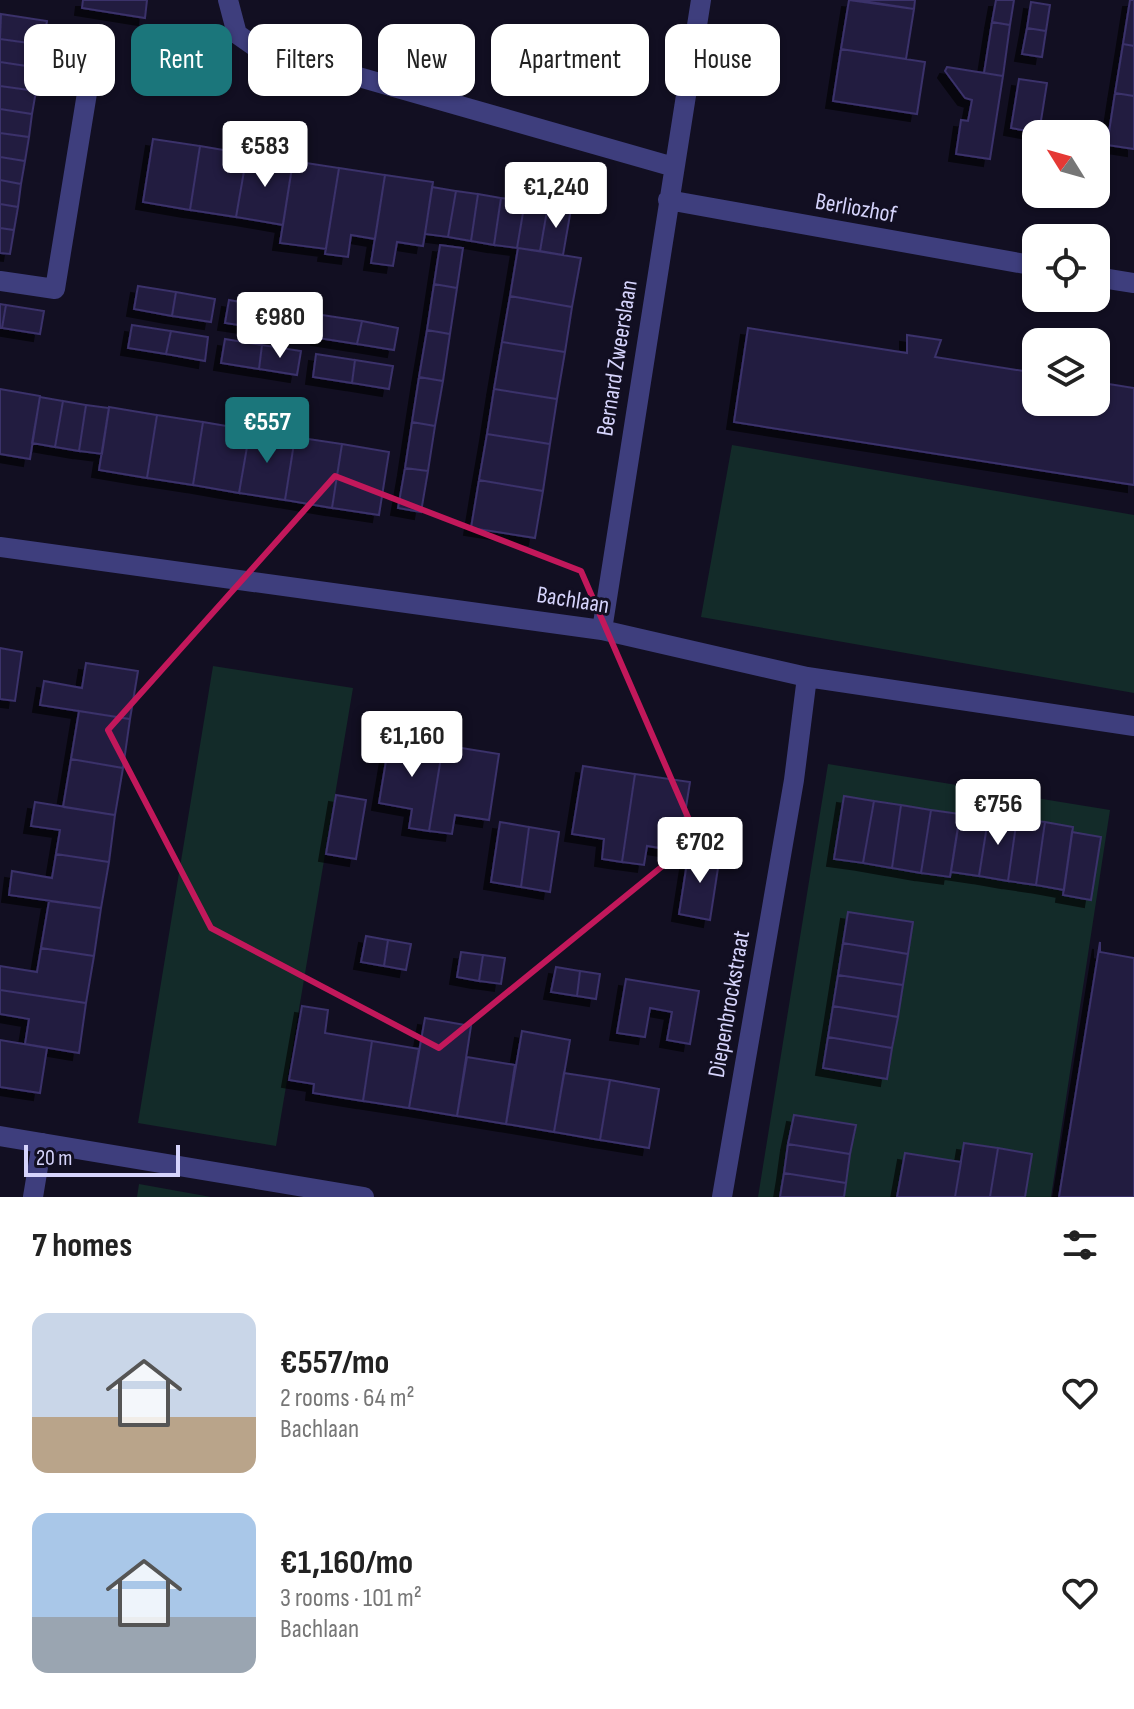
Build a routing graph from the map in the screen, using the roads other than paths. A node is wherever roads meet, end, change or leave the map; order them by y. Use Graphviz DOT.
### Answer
graph roads {
  1 [pos="228,0"];
  2 [pos="701,0"];
  3 [pos="87,96"];
  4 [pos="674,167"];
  5 [pos="668,200"];
  6 [pos="1022,263"];
  7 [pos="1110,279"];
  8 [pos="0,281"];
  9 [pos="1134,283"];
  10 [pos="0,547"];
  11 [pos="602,630"];
  12 [pos="807,677"];
  13 [pos="1134,726"];
  14 [pos="0,1136"];
  15 [pos="42,1143"];
  16 [pos="33,1197"];
  17 [pos="364,1197"];
  18 [pos="722,1197"];
  1 -- 4 [label="street"];
  2 -- 4 [label="street, Bernard Zweerslaan"];
  3 -- 8 [label="street"];
  4 -- 5 [label="street, Bernard Zweerslaan"];
  5 -- 6 [label="street, Berliozhof"];
  5 -- 11 [label="street, Bernard Zweerslaan"];
  7 -- 9 [label="street"];
  10 -- 11 [label="street, Bachlaan"];
  11 -- 12 [label="street, Bachlaan"];
  12 -- 13 [label="street, Bachlaan"];
  12 -- 18 [label="street, Diepenbrockstraat"];
  14 -- 15 [label="street"];
  15 -- 16 [label="street"];
  15 -- 17 [label="street"];
}
